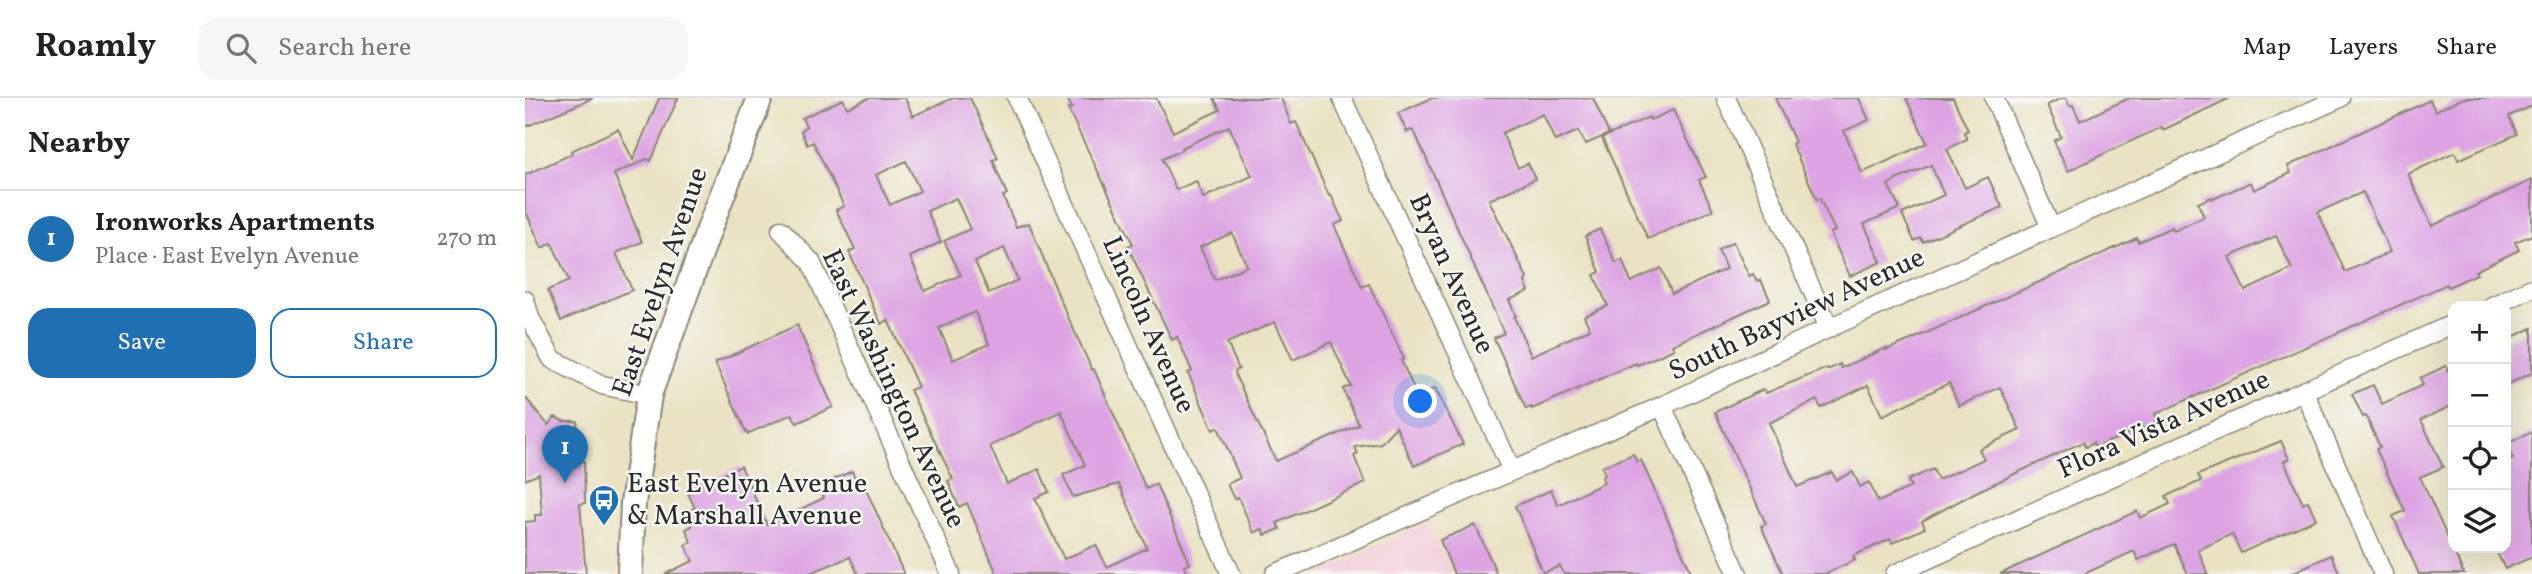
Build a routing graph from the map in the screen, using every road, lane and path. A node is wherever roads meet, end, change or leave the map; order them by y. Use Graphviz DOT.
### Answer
graph roads {
  1 [pos="760,98"];
  2 [pos="1017,98"];
  3 [pos="1342,98"];
  4 [pos="1726,98"];
  5 [pos="1993,98"];
  6 [pos="2340,98"];
  7 [pos="2051,228"];
  8 [pos="781,230"];
  9 [pos="2532,288"];
  10 [pos="525,300"];
  11 [pos="2503,301"];
  12 [pos="2448,326"];
  13 [pos="1829,328"];
  14 [pos="2304,391"];
  15 [pos="649,395"];
  16 [pos="1662,406"];
  17 [pos="1512,471"];
  18 [pos="630,574"];
  19 [pos="951,574"];
  20 [pos="1231,574"];
  21 [pos="1275,574"];
  22 [pos="1738,574"];
  23 [pos="1895,574"];
  24 [pos="2383,574"];
  1 -- 15 [label="main road, East Evelyn Avenue"];
  2 -- 20 [label="street, Lincoln Avenue"];
  3 -- 17 [label="street, Bryan Avenue"];
  4 -- 13 [label="street"];
  5 -- 7 [label="street"];
  6 -- 7 [label="street, South Bayview Avenue"];
  7 -- 13 [label="street, South Bayview Avenue"];
  8 -- 19 [label="street, East Washington Avenue"];
  9 -- 11 [label="street"];
  10 -- 15 [label="street"];
  12 -- 14 [label="street, Flora Vista Avenue"];
  13 -- 16 [label="street, South Bayview Avenue"];
  14 -- 23 [label="street, Flora Vista Avenue"];
  14 -- 24 [label="street"];
  15 -- 18 [label="main road, East Evelyn Avenue"];
  16 -- 17 [label="street, South Bayview Avenue"];
  16 -- 22 [label="street"];
  17 -- 21 [label="street, South Bayview Avenue"];
}
